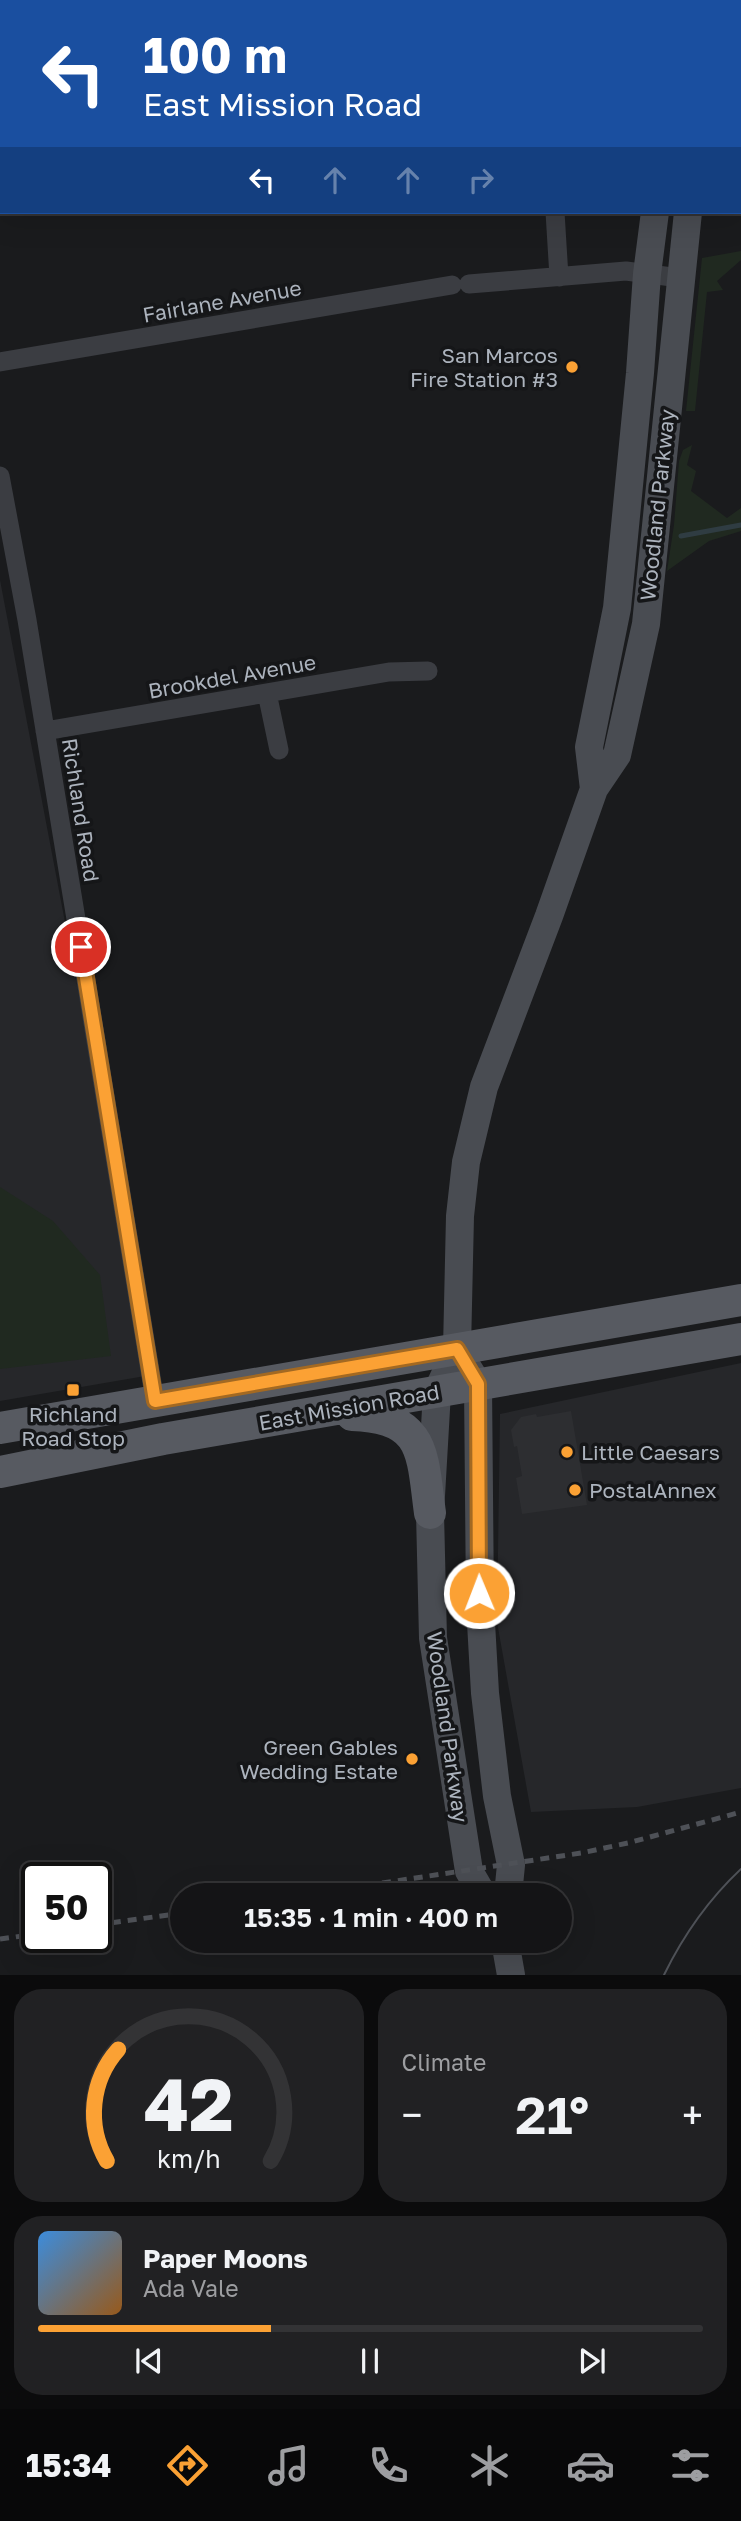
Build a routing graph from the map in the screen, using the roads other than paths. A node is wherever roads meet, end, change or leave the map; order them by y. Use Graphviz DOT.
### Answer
graph roads {
  1 [pos="555,214"];
  2 [pos="654,214"];
  3 [pos="688,214"];
  4 [pos="647,274"];
  5 [pos="559,277"];
  6 [pos="680,278"];
  7 [pos="0,362"];
  8 [pos="0,476"];
  9 [pos="428,671"];
  10 [pos="267,693"];
  11 [pos="45,731"];
  12 [pos="279,750"];
  13 [pos="594,789"];
  14 [pos="741,1300"];
  15 [pos="741,1323"];
  16 [pos="741,1339"];
  17 [pos="699,1346"];
  18 [pos="457,1349"];
  19 [pos="478,1384"];
  20 [pos="437,1392"];
  21 [pos="155,1401"];
  22 [pos="309,1414"];
  23 [pos="0,1428"];
  24 [pos="0,1472"];
  25 [pos="430,1513"];
  26 [pos="476,1883"];
  27 [pos="509,1883"];
  28 [pos="507,1953"];
  29 [pos="511,1975"];
  1 -- 5 [label="street"];
  2 -- 4 [label="main road, Woodland Parkway"];
  3 -- 6 [label="main road, Woodland Parkway"];
  4 -- 5 [label="street, Fairlane Avenue"];
  4 -- 6 [label="street, Fairlane Avenue"];
  4 -- 13 [label="main road, Woodland Parkway"];
  5 -- 7 [label="street, Fairlane Avenue"];
  6 -- 13 [label="main road, Woodland Parkway"];
  8 -- 11 [label="street, Richland Road"];
  9 -- 10 [label="street, Brookdel Avenue"];
  10 -- 11 [label="street, Brookdel Avenue"];
  10 -- 12 [label="street"];
  11 -- 21 [label="street, Richland Road"];
  13 -- 18 [label="main road, Woodland Parkway"];
  14 -- 18 [label="main road, East Mission Road"];
  15 -- 17 [label="main road"];
  16 -- 17 [label="main road, East Mission Road"];
  17 -- 19 [label="main road, East Mission Road"];
  18 -- 19 [label="main road"];
  18 -- 20 [label="main road, Woodland Parkway"];
  18 -- 21 [label="main road, East Mission Road"];
  19 -- 20 [label="main road, East Mission Road"];
  19 -- 27 [label="main road, Woodland Parkway"];
  20 -- 22 [label="main road, East Mission Road"];
  20 -- 25 [label="main road, Woodland Parkway"];
  21 -- 23 [label="main road, East Mission Road"];
  22 -- 24 [label="main road, East Mission Road"];
  22 -- 25 [label="main road"];
  25 -- 26 [label="main road, Woodland Parkway"];
  28 -- 29 [label="main road"];
}
